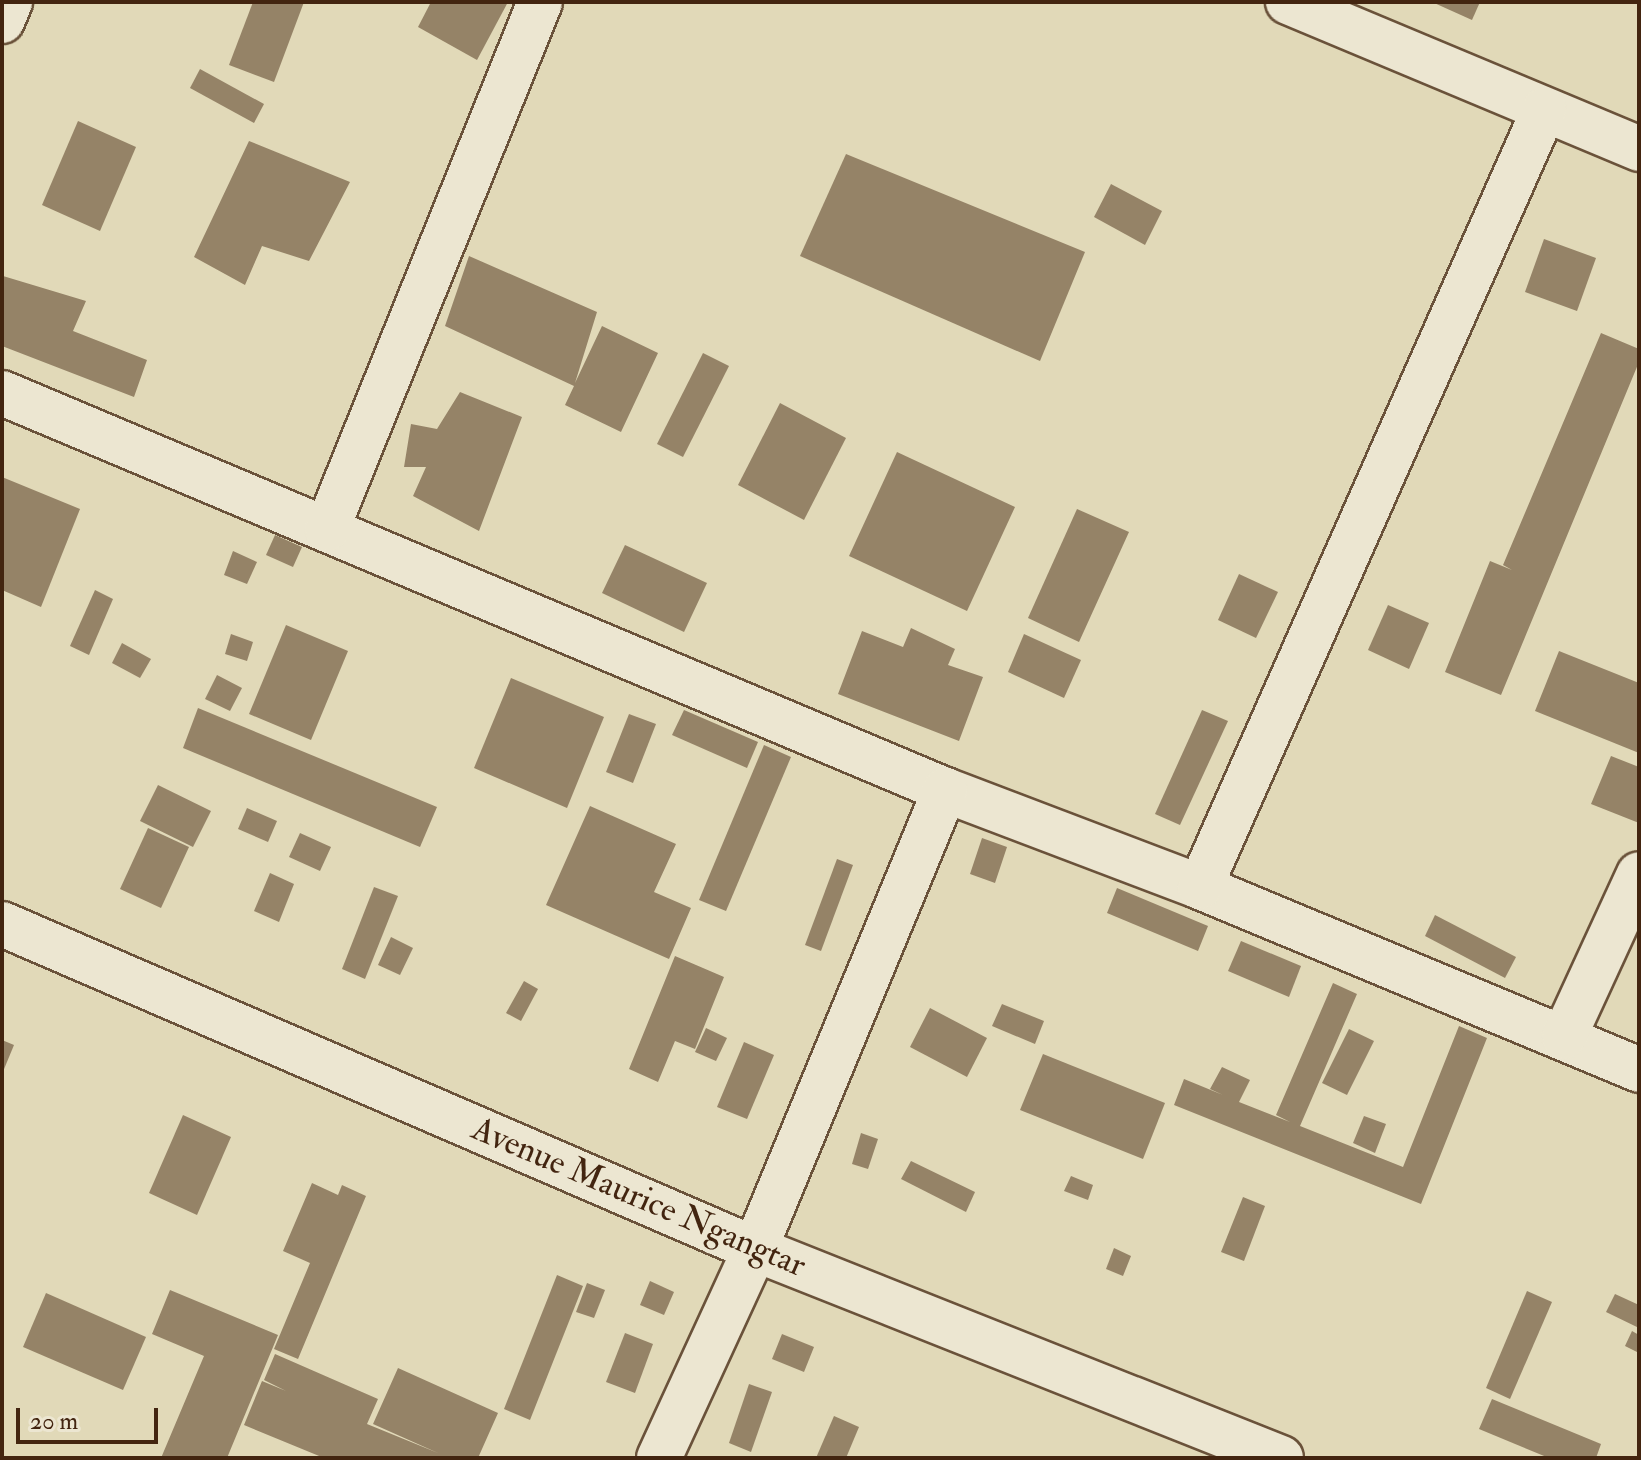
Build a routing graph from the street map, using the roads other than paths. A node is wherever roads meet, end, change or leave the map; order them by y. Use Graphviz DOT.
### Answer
graph roads {
  1 [pos="10,2"];
  2 [pos="540,2"];
  3 [pos="1288,2"];
  4 [pos="2,21"];
  5 [pos="1544,110"];
  6 [pos="1639,149"];
  7 [pos="2,393"];
  8 [pos="327,529"];
  9 [pos="945,790"];
  10 [pos="1639,874"];
  11 [pos="1200,887"];
  12 [pos="2,924"];
  13 [pos="1564,1037"];
  14 [pos="1639,1070"];
  15 [pos="755,1249"];
  16 [pos="659,1458"];
  17 [pos="1281,1458"];
  1 -- 4 [label="street"];
  2 -- 8 [label="street"];
  3 -- 5 [label="street"];
  5 -- 6 [label="street"];
  5 -- 11 [label="street"];
  7 -- 8 [label="street"];
  8 -- 9 [label="street"];
  9 -- 11 [label="street"];
  9 -- 15 [label="street"];
  10 -- 13 [label="street"];
  11 -- 13 [label="street"];
  12 -- 15 [label="street, Avenue Maurice Ngangtar"];
  13 -- 14 [label="street"];
  15 -- 16 [label="street"];
  15 -- 17 [label="street, Avenue Maurice Ngangtar"];
}
